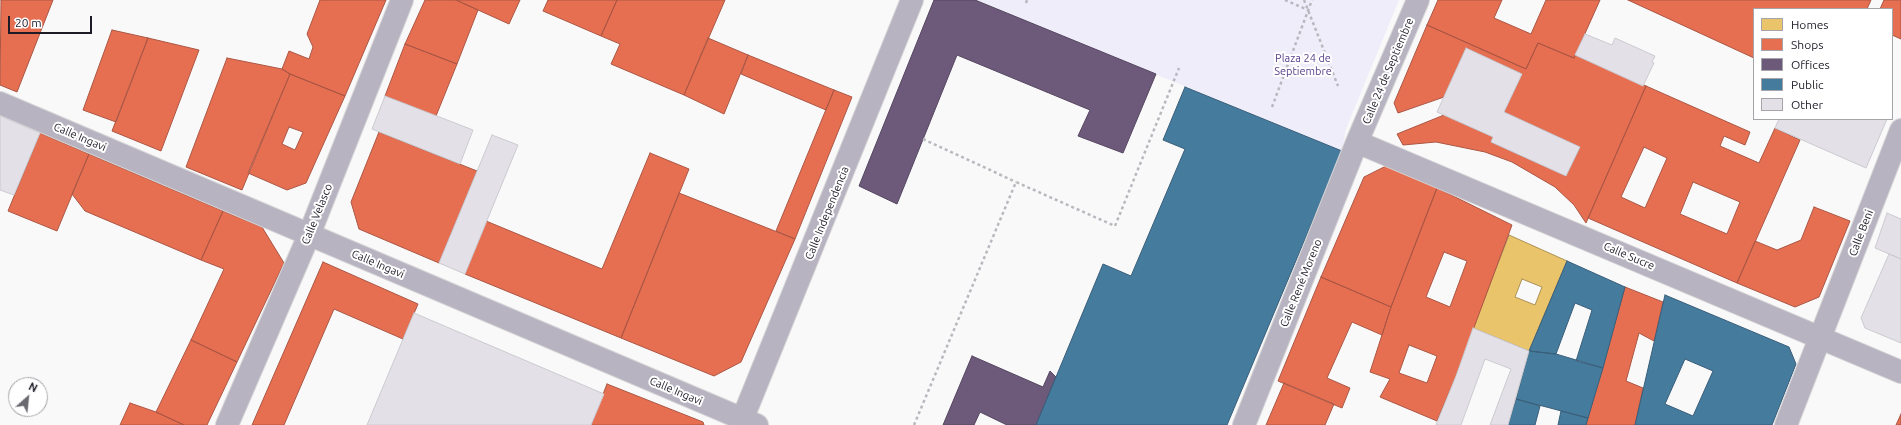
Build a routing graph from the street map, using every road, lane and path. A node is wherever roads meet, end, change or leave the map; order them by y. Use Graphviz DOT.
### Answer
graph roads {
  1 [pos="402,0"];
  2 [pos="912,0"];
  3 [pos="1285,0"];
  4 [pos="1304,0"];
  5 [pos="1312,0"];
  6 [pos="1418,0"];
  7 [pos="1308,10"];
  8 [pos="1179,68"];
  9 [pos="1338,86"];
  10 [pos="0,102"];
  11 [pos="1272,107"];
  12 [pos="1901,130"];
  13 [pos="923,139"];
  14 [pos="1357,142"];
  15 [pos="1016,182"];
  16 [pos="309,235"];
  17 [pos="1820,337"];
  18 [pos="1901,372"];
  19 [pos="747,423"];
  20 [pos="227,425"];
  21 [pos="914,425"];
  22 [pos="1244,425"];
  23 [pos="1786,425"];
  1 -- 16 [label="street, Calle Velasco"];
  2 -- 19 [label="street, Calle Independencia"];
  3 -- 7 [label="path"];
  4 -- 7 [label="path"];
  5 -- 7 [label="path"];
  6 -- 14 [label="street, Calle 24 de Septiembre"];
  7 -- 9 [label="path"];
  7 -- 11 [label="path"];
  8 -- 15 [label="path"];
  10 -- 16 [label="street, Calle Ingavi"];
  12 -- 17 [label="street, Calle Beni"];
  13 -- 15 [label="path"];
  14 -- 17 [label="street, Calle Sucre"];
  14 -- 22 [label="street, Calle René Moreno"];
  15 -- 21 [label="path"];
  16 -- 19 [label="street, Calle Ingavi"];
  16 -- 20 [label="street, Calle Velasco"];
  17 -- 18 [label="street, Calle Sucre"];
  17 -- 23 [label="street, Calle Beni"];
}
